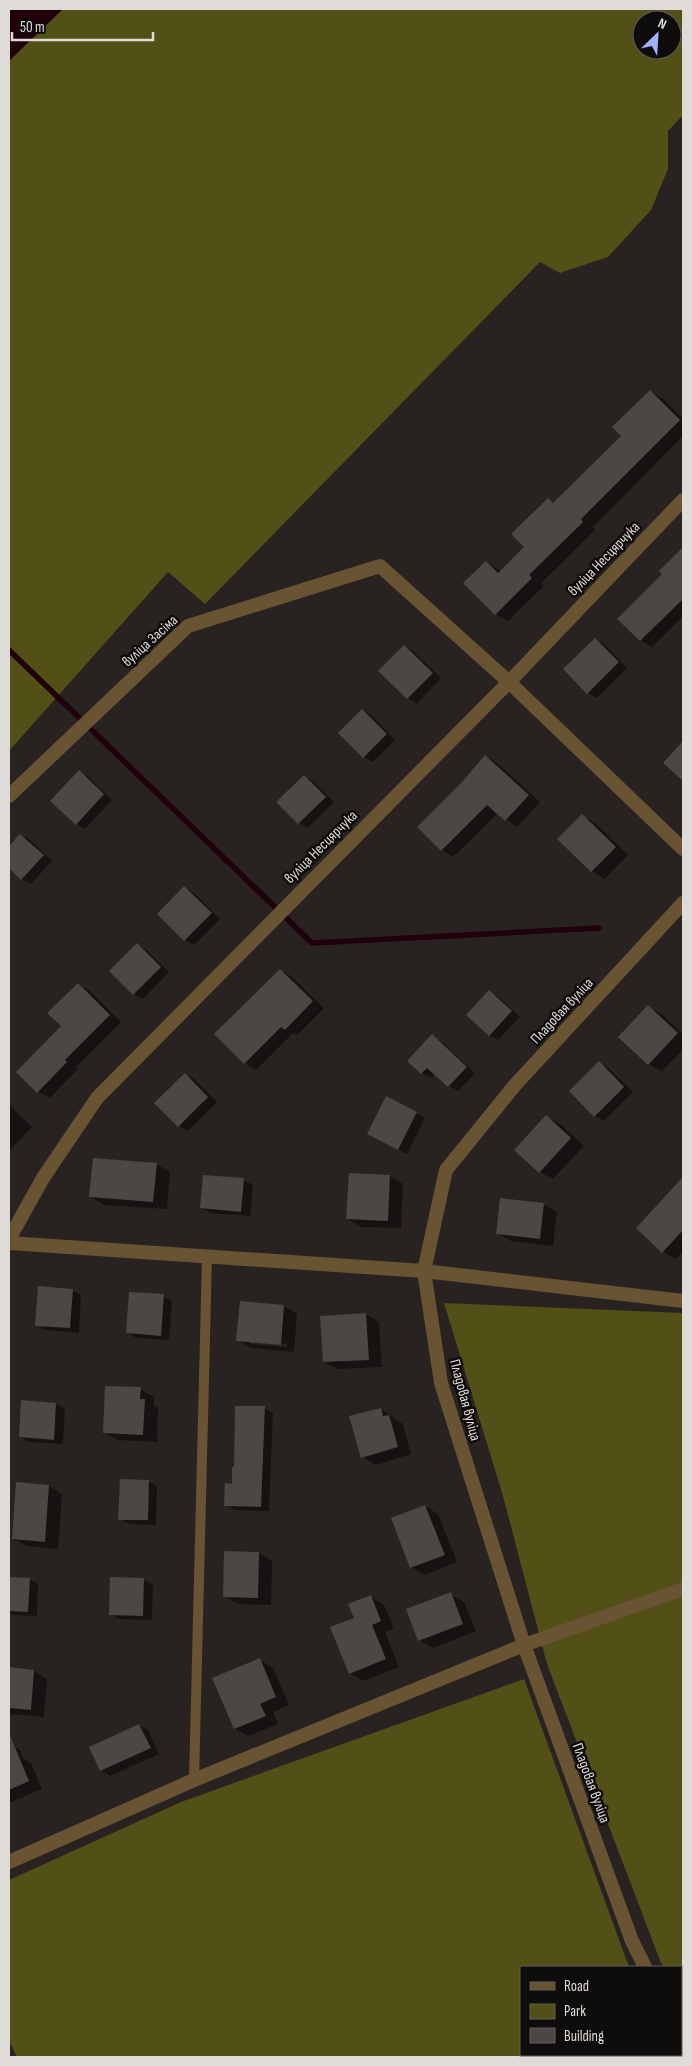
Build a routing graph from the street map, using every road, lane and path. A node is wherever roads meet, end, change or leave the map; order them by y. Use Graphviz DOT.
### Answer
graph roads {
  1 [pos="683,500"];
  2 [pos="509,682"];
  3 [pos="9,796"];
  4 [pos="683,849"];
  5 [pos="683,903"];
  6 [pos="9,1241"];
  7 [pos="207,1258"];
  8 [pos="424,1271"];
  9 [pos="683,1301"];
  10 [pos="683,1589"];
  11 [pos="524,1645"];
  12 [pos="194,1780"];
  13 [pos="9,1862"];
  14 [pos="644,1966"];
  1 -- 2 [label="street, вуліца Несцярчука"];
  2 -- 3 [label="street, вуліца Засіма"];
  2 -- 4 [label="street"];
  2 -- 6 [label="street, вуліца Несцярчука"];
  5 -- 8 [label="street, Пладовая вуліца"];
  6 -- 7 [label="street"];
  7 -- 8 [label="street"];
  7 -- 12 [label="lane"];
  8 -- 9 [label="street"];
  8 -- 11 [label="street, Пладовая вуліца"];
  10 -- 11 [label="street"];
  11 -- 12 [label="street"];
  11 -- 14 [label="street, Пладовая вуліца"];
  12 -- 13 [label="street"];
}
